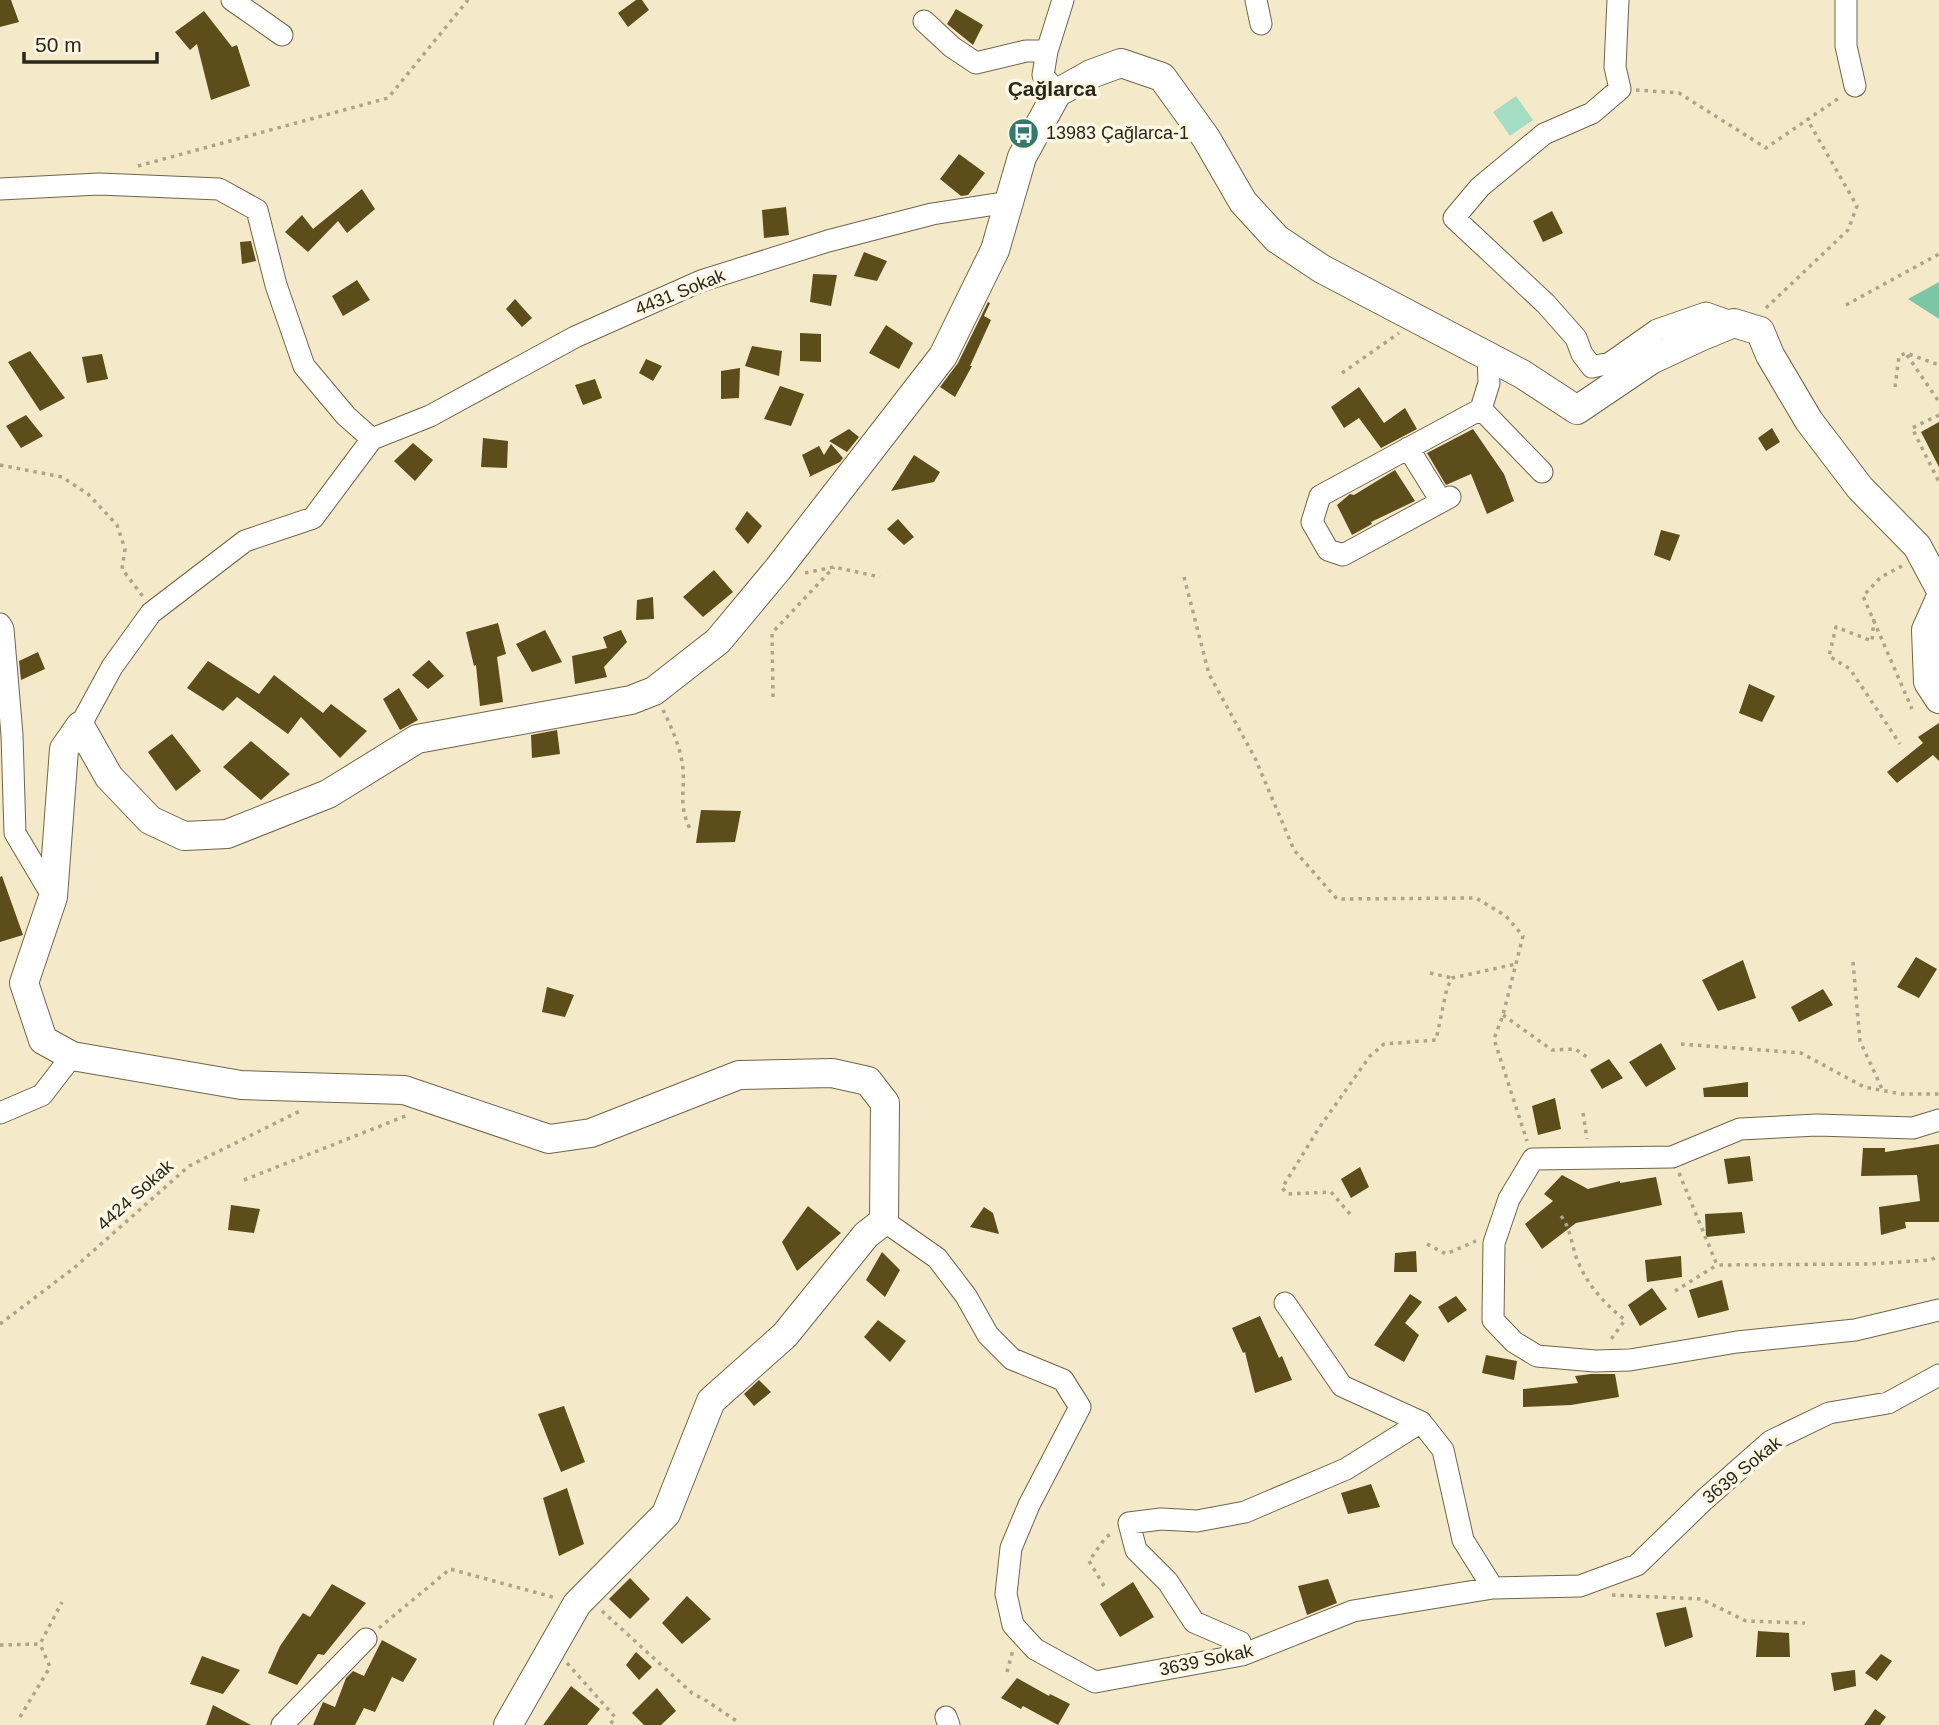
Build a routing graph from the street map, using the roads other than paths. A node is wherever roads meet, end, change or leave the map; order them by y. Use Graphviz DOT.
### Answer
graph roads {
  1 [pos="232,0"];
  2 [pos="1063,0"];
  3 [pos="1256,0"];
  4 [pos="1618,0"];
  5 [pos="1839,2"];
  6 [pos="924,21"];
  7 [pos="1261,24"];
  8 [pos="282,34"];
  9 [pos="1046,51"];
  10 [pos="1855,86"];
  11 [pos="1057,93"];
  12 [pos="0,189"];
  13 [pos="1009,202"];
  14 [pos="1741,325"];
  15 [pos="1488,356"];
  16 [pos="1481,409"];
  17 [pos="372,439"];
  18 [pos="1408,448"];
  19 [pos="1542,472"];
  20 [pos="1939,587"];
  21 [pos="1939,601"];
  22 [pos="0,624"];
  23 [pos="1939,699"];
  24 [pos="80,726"];
  25 [pos="53,897"];
  26 [pos="72,1056"];
  27 [pos="0,1113"];
  28 [pos="1939,1120"];
  29 [pos="884,1221"];
  30 [pos="1285,1303"];
  31 [pos="1939,1310"];
  32 [pos="1939,1375"];
  33 [pos="1421,1422"];
  34 [pos="1493,1588"];
  35 [pos="366,1639"];
  36 [pos="1242,1655"];
  37 [pos="282,1725"];
  38 [pos="508,1725"];
  1 -- 8 [label="street"];
  2 -- 9 [label="street"];
  3 -- 7 [label="street"];
  4 -- 14 [label="street"];
  5 -- 10 [label="street"];
  6 -- 9 [label="street"];
  9 -- 11 [label="street"];
  11 -- 13 [label="street"];
  11 -- 15 [label="street"];
  12 -- 17 [label="street"];
  13 -- 17 [label="street, 4431 Sokak"];
  13 -- 24 [label="street"];
  14 -- 15 [label="street"];
  14 -- 20 [label="street"];
  15 -- 16 [label="street"];
  16 -- 18 [label="street"];
  16 -- 19 [label="street"];
  17 -- 24 [label="street"];
  18 -- 18 [label="street"];
  21 -- 23 [label="street"];
  22 -- 25 [label="street"];
  24 -- 25 [label="street"];
  25 -- 26 [label="street"];
  26 -- 27 [label="street"];
  26 -- 29 [label="street"];
  28 -- 31 [label="street"];
  29 -- 36 [label="street, 3639 Sokak"];
  29 -- 38 [label="street"];
  30 -- 33 [label="street"];
  32 -- 34 [label="street, 3639 Sokak"];
  33 -- 34 [label="street"];
  33 -- 36 [label="street"];
  34 -- 36 [label="street, 3639 Sokak"];
  35 -- 37 [label="street"];
}
